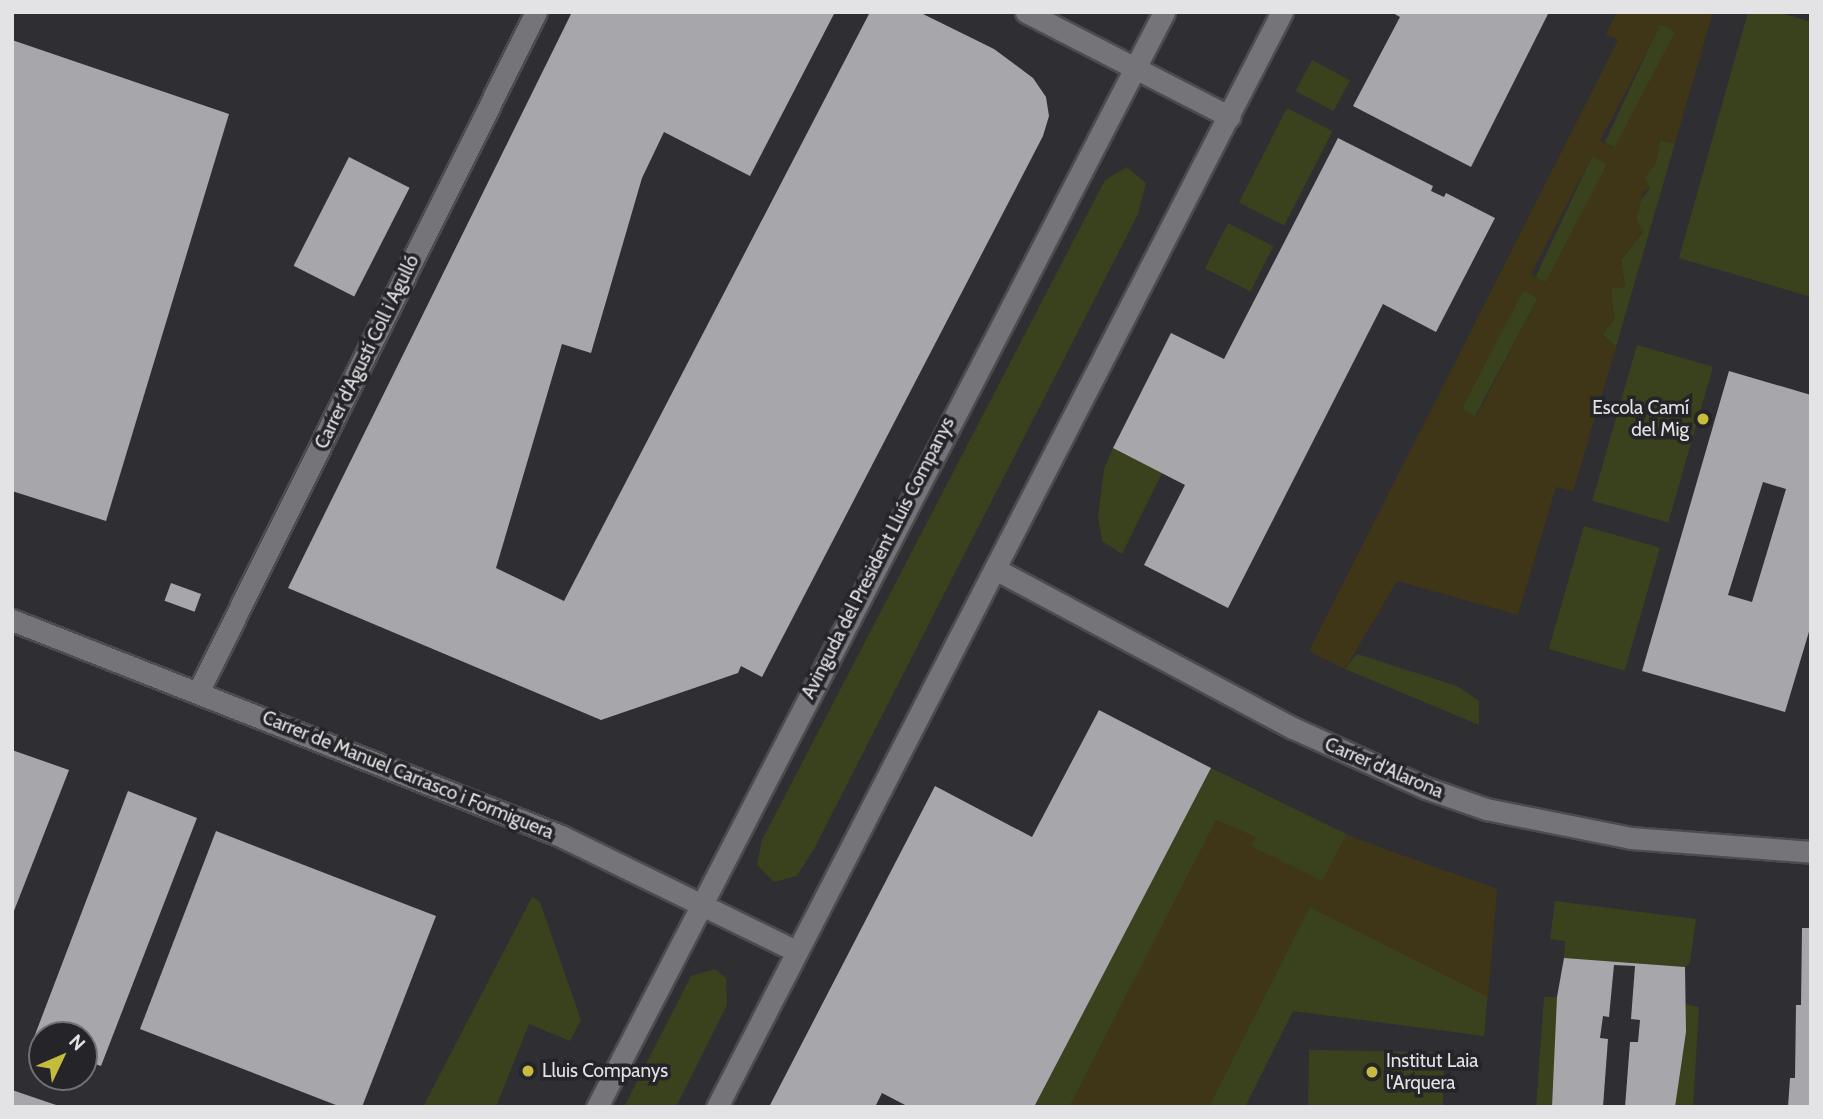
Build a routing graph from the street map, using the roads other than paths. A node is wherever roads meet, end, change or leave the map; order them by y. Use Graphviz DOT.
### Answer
graph roads {
  1 [pos="536,12"];
  2 [pos="1026,12"];
  3 [pos="1164,12"];
  4 [pos="1282,12"];
  5 [pos="1146,73"];
  6 [pos="1230,117"];
  7 [pos="995,569"];
  8 [pos="12,620"];
  9 [pos="198,692"];
  10 [pos="1811,852"];
  11 [pos="700,903"];
  12 [pos="794,950"];
  13 [pos="597,1107"];
  14 [pos="717,1107"];
  1 -- 9 [label="street, Carrer d'Agustí Coll i Agulló"];
  2 -- 5 [label="street"];
  3 -- 5 [label="street, Avinguda del President Lluís Companys"];
  4 -- 6 [label="street"];
  5 -- 6 [label="street"];
  5 -- 11 [label="street, Avinguda del President Lluís Companys"];
  6 -- 7 [label="street"];
  7 -- 10 [label="street, Carrer d'Alarona"];
  7 -- 12 [label="street"];
  8 -- 9 [label="street, Carrer de Manuel Carrasco i Formiguera"];
  9 -- 11 [label="street, Carrer de Manuel Carrasco i Formiguera"];
  11 -- 12 [label="street, Carrer de Manuel Carrasco i Formiguera"];
  11 -- 13 [label="street, Avinguda del President Lluís Companys"];
  12 -- 14 [label="street"];
}
